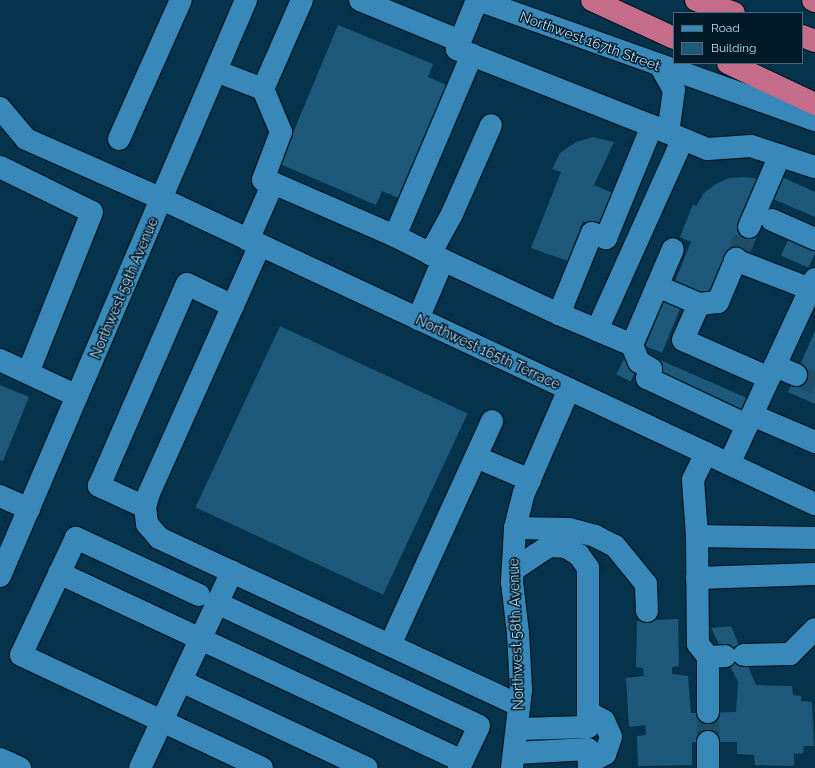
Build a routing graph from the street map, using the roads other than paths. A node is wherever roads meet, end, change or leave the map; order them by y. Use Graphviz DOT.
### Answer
graph roads {
  1 [pos="181,0"];
  2 [pos="246,0"];
  3 [pos="302,0"];
  4 [pos="360,0"];
  5 [pos="478,0"];
  6 [pos="592,0"];
  7 [pos="696,0"];
  8 [pos="731,12"];
  9 [pos="803,36"];
  10 [pos="673,38"];
  11 [pos="815,41"];
  12 [pos="466,48"];
  13 [pos="730,64"];
  14 [pos="661,67"];
  15 [pos="216,71"];
  16 [pos="707,83"];
  17 [pos="263,89"];
  18 [pos="815,104"];
  19 [pos="0,108"];
  20 [pos="815,120"];
  21 [pos="491,125"];
  22 [pos="668,133"];
  23 [pos="119,139"];
  24 [pos="780,155"];
  25 [pos="0,167"];
  26 [pos="815,167"];
  27 [pos="273,183"];
  28 [pos="162,199"];
  29 [pos="772,220"];
  30 [pos="749,227"];
  31 [pos="395,236"];
  32 [pos="815,239"];
  33 [pos="254,242"];
  34 [pos="673,249"];
  35 [pos="436,257"];
  36 [pos="813,284"];
  37 [pos="657,286"];
  38 [pos="699,304"];
  39 [pos="233,306"];
  40 [pos="559,314"];
  41 [pos="418,319"];
  42 [pos="597,330"];
  43 [pos="632,345"];
  44 [pos="0,360"];
  45 [pos="772,372"];
  46 [pos="28,373"];
  47 [pos="796,375"];
  48 [pos="569,389"];
  49 [pos="77,396"];
  50 [pos="750,420"];
  51 [pos="492,421"];
  52 [pos="815,442"];
  53 [pos="706,453"];
  54 [pos="476,457"];
  55 [pos="729,464"];
  56 [pos="530,480"];
  57 [pos="0,496"];
  58 [pos="815,504"];
  59 [pos="145,507"];
  60 [pos="29,509"];
  61 [pos="515,528"];
  62 [pos="697,536"];
  63 [pos="815,538"];
  64 [pos="513,570"];
  65 [pos="232,572"];
  66 [pos="59,573"];
  67 [pos="815,574"];
  68 [pos="0,576"];
  69 [pos="697,578"];
  70 [pos="208,599"];
  71 [pos="647,611"];
  72 [pos="815,629"];
  73 [pos="200,639"];
  74 [pos="390,645"];
  75 [pos="726,656"];
  76 [pos="181,681"];
  77 [pos="520,705"];
  78 [pos="708,712"];
  79 [pos="588,720"];
  80 [pos="162,721"];
  81 [pos="518,729"];
  82 [pos="708,742"];
  83 [pos="0,759"];
  84 [pos="514,760"];
  85 [pos="589,760"];
  86 [pos="461,765"];
  87 [pos="142,767"];
  88 [pos="20,768"];
  89 [pos="262,768"];
  90 [pos="367,768"];
  91 [pos="708,768"];
  1 -- 23 [label="street"];
  2 -- 15 [label="street, Northwest 59th Avenue"];
  3 -- 17 [label="street"];
  4 -- 12 [label="street"];
  5 -- 12 [label="street"];
  5 -- 14 [label="street, Northwest 167th Street"];
  6 -- 10 [label="highway"];
  7 -- 8 [label="highway"];
  9 -- 11 [label="highway"];
  12 -- 22 [label="street"];
  12 -- 31 [label="street"];
  13 -- 18 [label="highway"];
  14 -- 16 [label="street, Northwest 167th Street"];
  14 -- 22 [label="street"];
  15 -- 17 [label="street"];
  15 -- 28 [label="street, Northwest 59th Avenue"];
  16 -- 20 [label="street, Northwest 167th Street"];
  16 -- 22 [label="street"];
  17 -- 27 [label="street"];
  19 -- 28 [label="street, Northwest 165th Terrace"];
  21 -- 35 [label="street"];
  22 -- 24 [label="street"];
  22 -- 40 [label="street"];
  22 -- 42 [label="street"];
  24 -- 26 [label="street"];
  24 -- 30 [label="street"];
  25 -- 46 [label="street"];
  27 -- 31 [label="street"];
  27 -- 33 [label="street"];
  28 -- 33 [label="street, Northwest 165th Terrace"];
  28 -- 49 [label="street, Northwest 59th Avenue"];
  29 -- 32 [label="street"];
  31 -- 35 [label="street"];
  33 -- 39 [label="street"];
  33 -- 41 [label="street, Northwest 165th Terrace"];
  34 -- 37 [label="street"];
  35 -- 40 [label="street"];
  35 -- 41 [label="street"];
  36 -- 38 [label="street"];
  36 -- 45 [label="street"];
  37 -- 38 [label="street"];
  37 -- 43 [label="street"];
  38 -- 45 [label="street"];
  39 -- 59 [label="street"];
  39 -- 59 [label="street"];
  40 -- 42 [label="street"];
  41 -- 48 [label="street, Northwest 165th Terrace"];
  42 -- 43 [label="street"];
  43 -- 50 [label="street"];
  44 -- 46 [label="street"];
  45 -- 47 [label="street"];
  45 -- 50 [label="street"];
  46 -- 49 [label="street"];
  48 -- 53 [label="street, Northwest 165th Terrace"];
  48 -- 56 [label="street, Northwest 58th Avenue"];
  49 -- 60 [label="street, Northwest 59th Avenue"];
  50 -- 52 [label="street"];
  50 -- 55 [label="street"];
  51 -- 54 [label="street"];
  53 -- 55 [label="street, Northwest 165th Terrace"];
  53 -- 62 [label="street"];
  54 -- 56 [label="street"];
  54 -- 74 [label="street"];
  55 -- 58 [label="street, Northwest 165th Terrace"];
  56 -- 61 [label="street, Northwest 58th Avenue"];
  57 -- 60 [label="street"];
  59 -- 65 [label="street"];
  60 -- 68 [label="street, Northwest 59th Avenue"];
  61 -- 64 [label="street, Northwest 58th Avenue"];
  61 -- 71 [label="street"];
  62 -- 63 [label="street"];
  62 -- 69 [label="street"];
  64 -- 77 [label="street, Northwest 58th Avenue"];
  64 -- 79 [label="street"];
  65 -- 70 [label="street"];
  65 -- 74 [label="street"];
  66 -- 70 [label="street"];
  66 -- 73 [label="street"];
  66 -- 80 [label="street"];
  67 -- 69 [label="street"];
  69 -- 75 [label="street"];
  70 -- 73 [label="street"];
  70 -- 86 [label="street"];
  72 -- 75 [label="street"];
  73 -- 76 [label="street"];
  73 -- 86 [label="street"];
  74 -- 77 [label="street"];
  75 -- 78 [label="street"];
  76 -- 80 [label="street"];
  76 -- 90 [label="street"];
  77 -- 81 [label="street, Northwest 58th Avenue"];
  79 -- 81 [label="street"];
  79 -- 85 [label="street"];
  80 -- 87 [label="street"];
  80 -- 89 [label="street"];
  81 -- 84 [label="street, Northwest 58th Avenue"];
  82 -- 91 [label="street"];
  83 -- 88 [label="street"];
  84 -- 85 [label="street"];
}
